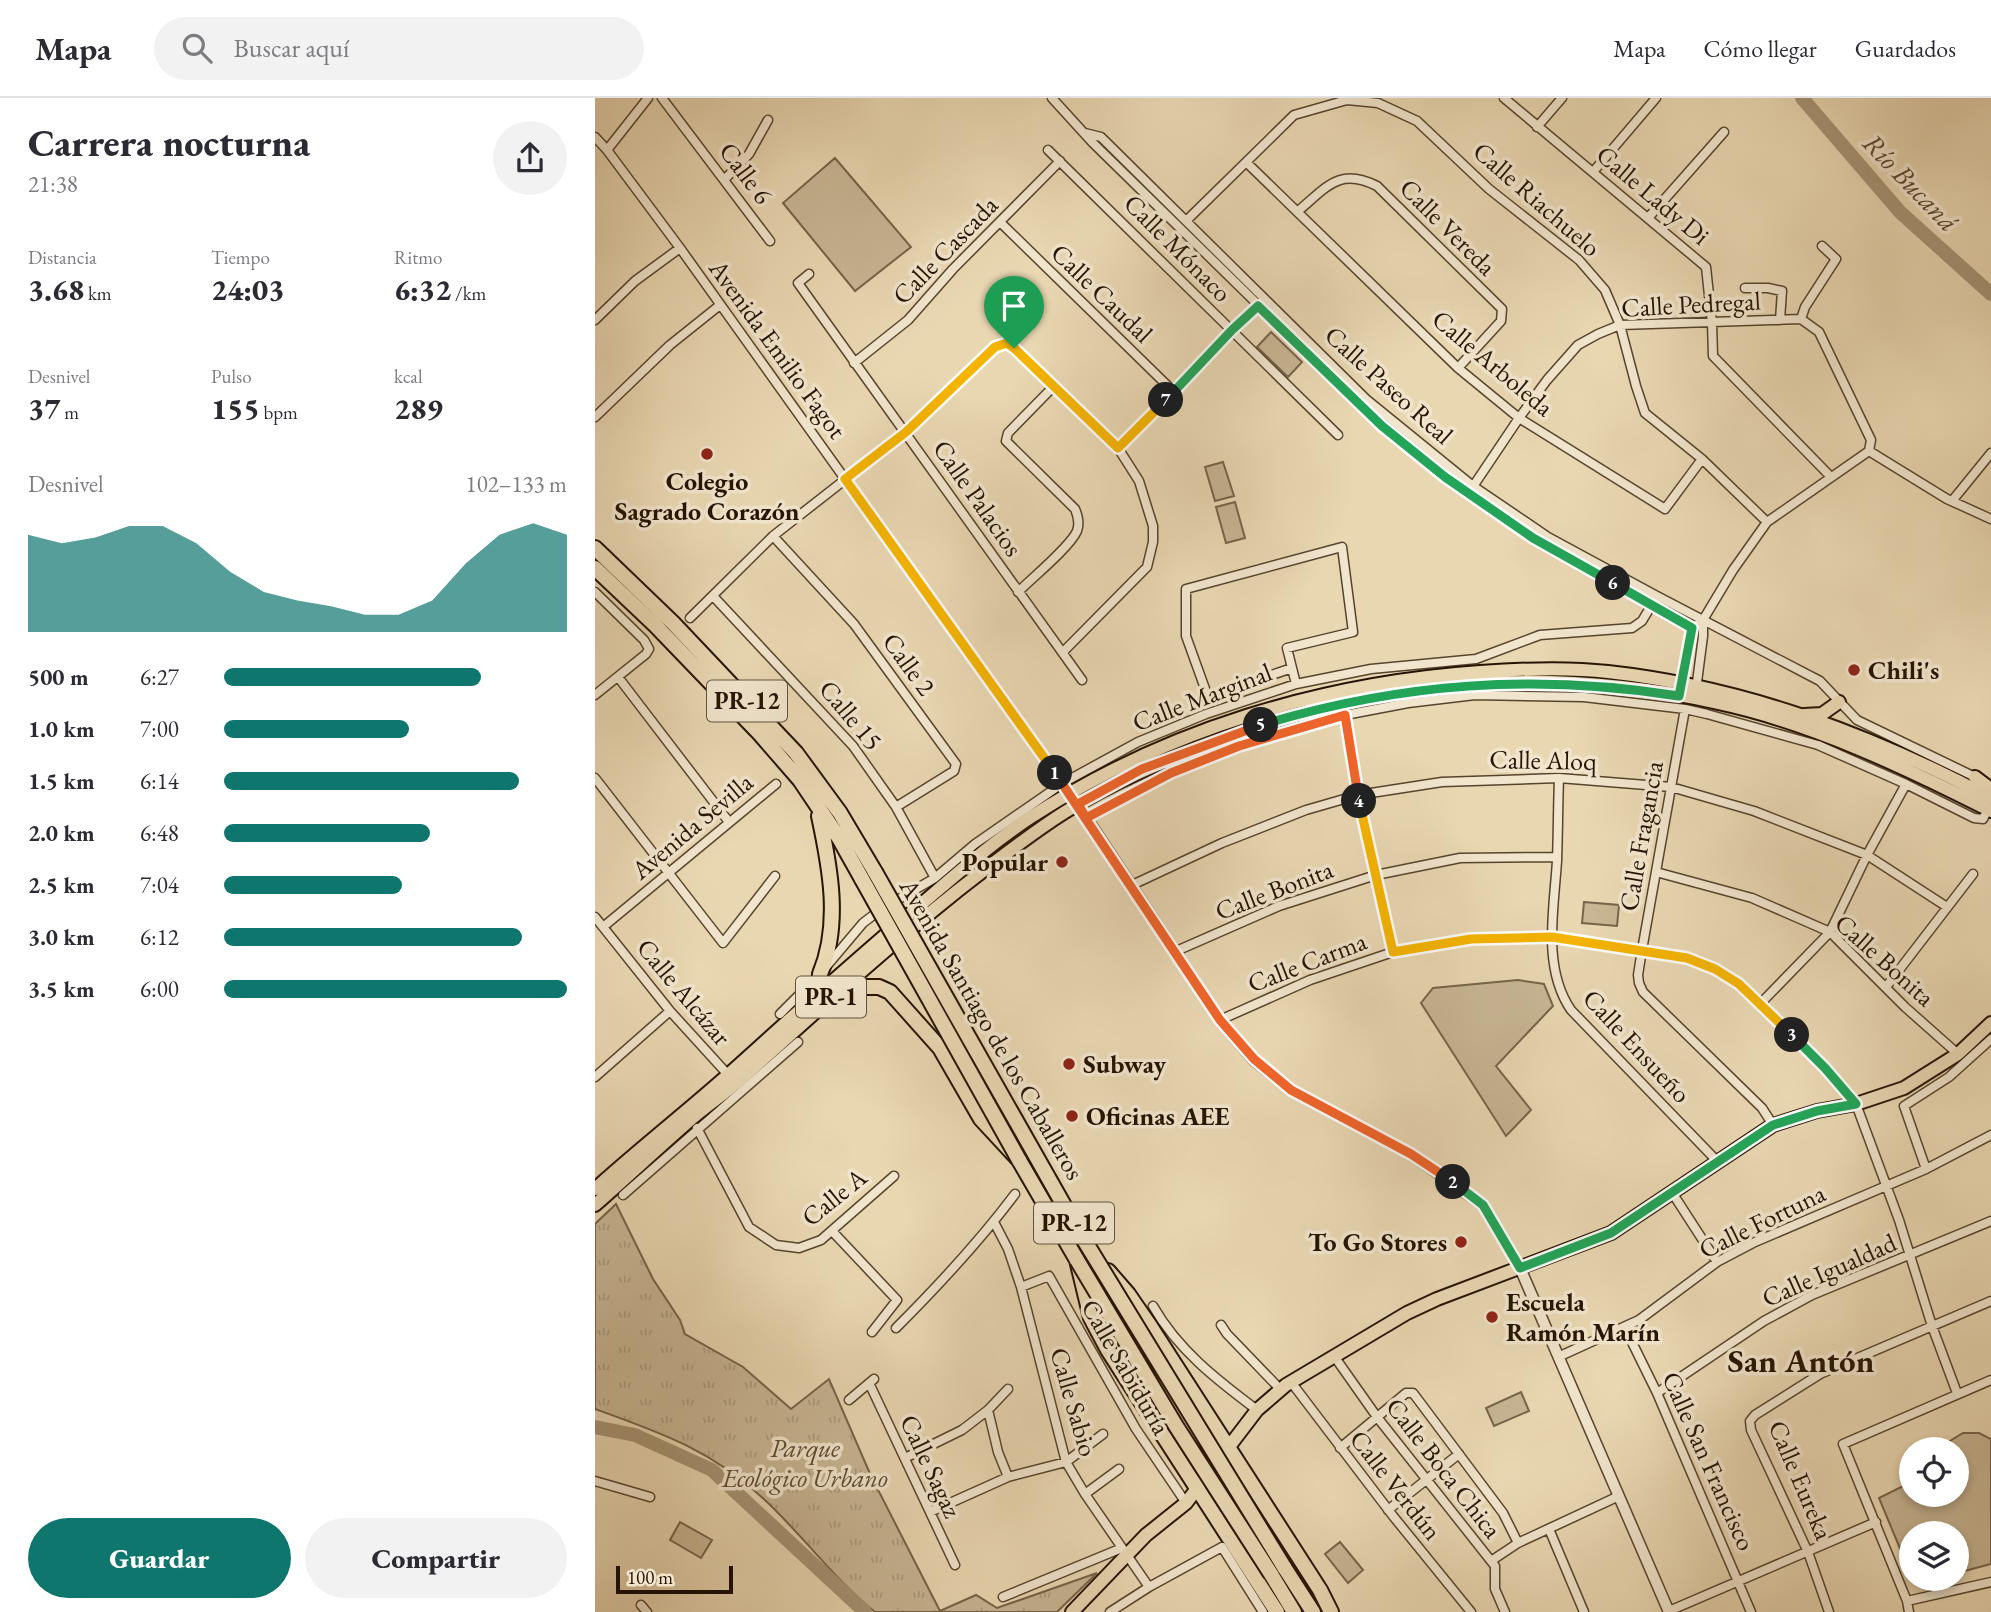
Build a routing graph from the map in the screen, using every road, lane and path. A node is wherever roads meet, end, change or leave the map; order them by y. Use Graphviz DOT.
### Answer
graph roads {
  1 [pos="648,98"];
  2 [pos="662,98"];
  3 [pos="1052,98"];
  4 [pos="1504,98"];
  5 [pos="1562,98"];
  6 [pos="1656,98"];
  7 [pos="1328,101"];
  8 [pos="768,120"];
  9 [pos="1537,127"];
  10 [pos="1724,132"];
  11 [pos="1085,133"];
  12 [pos="595,137"];
  13 [pos="607,150"];
  14 [pos="1048,150"];
  15 [pos="1060,161"];
  16 [pos="1247,163"];
  17 [pos="1593,172"];
  18 [pos="725,179"];
  19 [pos="1298,211"];
  20 [pos="1648,218"];
  21 [pos="1186,221"];
  22 [pos="1001,223"];
  23 [pos="770,241"];
  24 [pos="1822,246"];
  25 [pos="680,248"];
  26 [pos="809,274"];
  27 [pos="1745,288"];
  28 [pos="1262,302"];
  29 [pos="720,305"];
  30 [pos="1801,319"];
  31 [pos="595,320"];
  32 [pos="1780,320"];
  33 [pos="1712,323"];
  34 [pos="1620,325"];
  35 [pos="1232,330"];
  36 [pos="854,363"];
  37 [pos="1458,368"];
  38 [pos="1055,386"];
  39 [pos="1174,392"];
  40 [pos="595,417"];
  41 [pos="1519,418"];
  42 [pos="906,432"];
  43 [pos="1338,435"];
  44 [pos="1118,448"];
  45 [pos="1870,451"];
  46 [pos="1991,453"];
  47 [pos="1702,459"];
  48 [pos="1831,477"];
  49 [pos="845,479"];
  50 [pos="1471,490"];
  51 [pos="1952,501"];
  52 [pos="1991,519"];
  53 [pos="1767,522"];
  54 [pos="773,537"];
  55 [pos="595,548"];
  56 [pos="595,568"];
  57 [pos="595,592"];
  58 [pos="1018,592"];
  59 [pos="713,596"];
  60 [pos="1654,600"];
  61 [pos="690,618"];
  62 [pos="1703,620"];
  63 [pos="1692,628"];
  64 [pos="1063,652"];
  65 [pos="1291,668"];
  66 [pos="618,677"];
  67 [pos="1082,680"];
  68 [pos="1296,684"];
  69 [pos="1680,690"];
  70 [pos="1695,692"];
  71 [pos="595,695"];
  72 [pos="1839,702"];
  73 [pos="1685,709"];
  74 [pos="1345,715"];
  75 [pos="1804,715"];
  76 [pos="1975,777"];
  77 [pos="595,778"];
  78 [pos="1559,778"];
  79 [pos="1906,783"];
  80 [pos="776,784"];
  81 [pos="1671,787"];
  82 [pos="1991,789"];
  83 [pos="1070,793"];
  84 [pos="1358,796"];
  85 [pos="815,801"];
  86 [pos="1990,806"];
  87 [pos="896,807"];
  88 [pos="1086,818"];
  89 [pos="729,822"];
  90 [pos="1867,855"];
  91 [pos="1557,857"];
  92 [pos="1656,872"];
  93 [pos="668,873"];
  94 [pos="1973,874"];
  95 [pos="1376,875"];
  96 [pos="775,876"];
  97 [pos="869,876"];
  98 [pos="936,878"];
  99 [pos="1130,886"];
  100 [pos="1947,907"];
  101 [pos="595,918"];
  102 [pos="603,928"];
  103 [pos="1830,932"];
  104 [pos="1552,937"];
  105 [pos="1642,950"];
  106 [pos="1174,952"];
  107 [pos="1393,952"];
  108 [pos="820,974"];
  109 [pos="861,987"];
  110 [pos="1886,987"];
  111 [pos="1760,1004"];
  112 [pos="670,1011"];
  113 [pos="780,1014"];
  114 [pos="1220,1020"];
  115 [pos="1989,1028"];
  116 [pos="798,1042"];
  117 [pos="1958,1054"];
  118 [pos="595,1077"];
  119 [pos="735,1083"];
  120 [pos="1856,1104"];
  121 [pos="1773,1125"];
  122 [pos="697,1128"];
  123 [pos="1991,1135"];
  124 [pos="1019,1160"];
  125 [pos="1717,1161"];
  126 [pos="1926,1169"];
  127 [pos="894,1176"];
  128 [pos="1885,1186"];
  129 [pos="595,1189"];
  130 [pos="1015,1194"];
  131 [pos="1673,1194"];
  132 [pos="623,1195"];
  133 [pos="595,1205"];
  134 [pos="995,1222"];
  135 [pos="1991,1222"];
  136 [pos="832,1231"];
  137 [pos="1091,1251"];
  138 [pos="1909,1256"];
  139 [pos="1077,1260"];
  140 [pos="1717,1262"];
  141 [pos="1520,1268"];
  142 [pos="1021,1287"];
  143 [pos="1991,1301"];
  144 [pos="1153,1306"];
  145 [pos="1221,1325"];
  146 [pos="1932,1326"];
  147 [pos="896,1328"];
  148 [pos="1625,1328"];
  149 [pos="872,1332"];
  150 [pos="1334,1356"];
  151 [pos="1558,1357"];
  152 [pos="1991,1381"];
  153 [pos="1286,1386"];
  154 [pos="1008,1389"];
  155 [pos="1957,1393"];
  156 [pos="1657,1394"];
  157 [pos="849,1400"];
  158 [pos="988,1410"];
  159 [pos="1257,1410"];
  160 [pos="1377,1417"];
  161 [pos="1103,1434"];
  162 [pos="1229,1448"];
  163 [pos="1340,1448"];
  164 [pos="1459,1454"];
  165 [pos="905,1458"];
  166 [pos="1066,1462"];
  167 [pos="1119,1469"];
  168 [pos="1008,1477"];
  169 [pos="1427,1479"];
  170 [pos="595,1481"];
  171 [pos="1197,1491"];
  172 [pos="1085,1494"];
  173 [pos="1619,1496"];
  174 [pos="650,1497"];
  175 [pos="1186,1503"];
  176 [pos="1388,1510"];
  177 [pos="930,1512"];
  178 [pos="1876,1522"];
  179 [pos="1549,1530"];
  180 [pos="1518,1543"];
  181 [pos="1124,1552"];
  182 [pos="1808,1552"];
  183 [pos="1491,1561"];
  184 [pos="955,1565"];
  185 [pos="1278,1571"];
  186 [pos="1739,1580"];
  187 [pos="1991,1582"];
  188 [pos="1149,1587"];
  189 [pos="1003,1597"];
  190 [pos="1907,1601"];
  191 [pos="1501,1611"];
  192 [pos="1072,1612"];
  193 [pos="1110,1612"];
  194 [pos="1263,1612"];
  195 [pos="1277,1612"];
  196 [pos="1294,1612"];
  197 [pos="1313,1612"];
  198 [pos="1331,1612"];
  199 [pos="1471,1612"];
  200 [pos="1584,1612"];
  201 [pos="1669,1612"];
  202 [pos="1751,1612"];
  203 [pos="1829,1612"];
  204 [pos="1909,1612"];
  1 -- 13 [label="street"];
  2 -- 18 [label="street, Calle 6"];
  3 -- 11 [label="street, Calle Paseo Real"];
  4 -- 9 [label="street, Calle Lady Di"];
  5 -- 9 [label="street"];
  6 -- 17 [label="street"];
  7 -- 16 [label="street, Calle Riachuelo"];
  7 -- 34 [label="street, Calle Riachuelo"];
  8 -- 18 [label="street"];
  9 -- 17 [label="street, Calle Lady Di"];
  10 -- 20 [label="street"];
  11 -- 21 [label="street, Calle Paseo Real"];
  11 -- 28 [label="street, Calle Paseo Real"];
  12 -- 13 [label="street, Avenida Emilio Fagot"];
  13 -- 25 [label="street, Avenida Emilio Fagot"];
  14 -- 15 [label="street, Calle Mónaco"];
  15 -- 22 [label="street, Calle Cascada"];
  15 -- 35 [label="street, Calle Mónaco"];
  16 -- 19 [label="street, Calle Arboleda"];
  16 -- 21 [label="street, Calle Riachuelo"];
  17 -- 20 [label="street, Calle Lady Di"];
  18 -- 23 [label="street, Calle 6"];
  19 -- 37 [label="street, Calle Arboleda"];
  19 -- 37 [label="street, Calle Vereda"];
  20 -- 33 [label="street, Calle Lady Di"];
  21 -- 28 [label="street, Calle Paseo Real"];
  22 -- 36 [label="street, Calle Cascada"];
  22 -- 39 [label="street, Calle Caudal"];
  24 -- 30 [label="street"];
  25 -- 29 [label="street, Avenida Emilio Fagot"];
  25 -- 31 [label="street"];
  26 -- 36 [label="street, Calle Palacios"];
  27 -- 32 [label="street"];
  28 -- 35 [label="street"];
  28 -- 50 [label="street, Calle Paseo Real"];
  29 -- 40 [label="street"];
  29 -- 49 [label="street, Avenida Emilio Fagot"];
  30 -- 32 [label="street, Calle Pedregal"];
  30 -- 45 [label="street"];
  32 -- 33 [label="street, Calle Pedregal"];
  33 -- 34 [label="street, Calle Pedregal"];
  33 -- 48 [label="street, Calle Lady Di"];
  34 -- 41 [label="street, Calle Pedregal"];
  34 -- 47 [label="street, Calle Riachuelo"];
  35 -- 39 [label="street"];
  35 -- 43 [label="street, Calle Mónaco"];
  36 -- 42 [label="street, Calle Palacios"];
  37 -- 41 [label="street, Calle Arboleda"];
  38 -- 42 [label="street"];
  38 -- 44 [label="street"];
  38 -- 58 [label="street"];
  39 -- 44 [label="street"];
  41 -- 47 [label="street, Calle Arboleda"];
  41 -- 50 [label="street, Calle Pedregal"];
  42 -- 49 [label="street"];
  42 -- 58 [label="street, Calle Palacios"];
  44 -- 64 [label="street"];
  45 -- 48 [label="street"];
  45 -- 51 [label="street"];
  46 -- 51 [label="street"];
  47 -- 53 [label="street, Calle Riachuelo"];
  48 -- 53 [label="street"];
  49 -- 54 [label="street"];
  49 -- 83 [label="street, Avenida Emilio Fagot"];
  50 -- 60 [label="street, Calle Paseo Real"];
  51 -- 52 [label="street"];
  53 -- 62 [label="street"];
  54 -- 59 [label="street"];
  54 -- 87 [label="street, Calle 2"];
  55 -- 97 [label="highway, Avenida Santiago de los Caballeros / PR-12"];
  56 -- 85 [label="highway, Avenida Santiago de los Caballeros / PR-12"];
  57 -- 66 [label="street"];
  58 -- 64 [label="street, Calle Palacios"];
  59 -- 61 [label="street"];
  59 -- 87 [label="street, Calle 15"];
  60 -- 62 [label="street, Calle Paseo Real"];
  60 -- 63 [label="street, Calle Paseo Real"];
  60 -- 68 [label="street, Calle Marginal"];
  62 -- 63 [label="street"];
  62 -- 70 [label="street"];
  62 -- 72 [label="street"];
  63 -- 69 [label="street"];
  64 -- 67 [label="street, Calle Palacios"];
  65 -- 65 [label="street"];
  65 -- 68 [label="street"];
  66 -- 71 [label="street"];
  66 -- 89 [label="street"];
  68 -- 83 [label="street, Calle Marginal"];
  69 -- 70 [label="main road, PR-1"];
  69 -- 83 [label="main road, PR-1"];
  70 -- 75 [label="main road, PR-1"];
  70 -- 86 [label="main road, PR-1"];
  72 -- 75 [label="main road"];
  72 -- 76 [label="street"];
  73 -- 74 [label="street"];
  73 -- 79 [label="street"];
  73 -- 81 [label="street, Calle Fragancia"];
  74 -- 84 [label="street"];
  74 -- 88 [label="street"];
  75 -- 86 [label="main road, PR-1"];
  76 -- 82 [label="main road"];
  77 -- 93 [label="street"];
  78 -- 81 [label="street, Calle Aloq"];
  78 -- 84 [label="street, Calle Aloq"];
  78 -- 91 [label="street, Calle Ensueño"];
  79 -- 86 [label="street"];
  79 -- 90 [label="street"];
  80 -- 89 [label="street, Avenida Sevilla"];
  81 -- 90 [label="street, Calle Aloq"];
  81 -- 92 [label="street, Calle Fragancia"];
  83 -- 88 [label="street"];
  83 -- 98 [label="street, Calle Marginal"];
  83 -- 119 [label="main road, PR-1"];
  84 -- 95 [label="street"];
  84 -- 99 [label="street, Calle Aloq"];
  85 -- 97 [label="highway, Avenida Santiago de los Caballeros / PR-12"];
  85 -- 108 [label="highway"];
  87 -- 98 [label="street, Calle 15"];
  88 -- 99 [label="street"];
  89 -- 93 [label="street, Avenida Sevilla"];
  90 -- 100 [label="street, Calle Aloq"];
  90 -- 103 [label="street"];
  91 -- 95 [label="street, Calle Bonita"];
  91 -- 104 [label="street, Calle Ensueño"];
  92 -- 103 [label="street, Calle Bonita"];
  92 -- 105 [label="street, Calle Fragancia"];
  93 -- 96 [label="street"];
  93 -- 102 [label="street, Avenida Sevilla"];
  94 -- 100 [label="street"];
  95 -- 106 [label="street, Calle Bonita"];
  95 -- 107 [label="street"];
  97 -- 124 [label="highway, Avenida Santiago de los Caballeros / PR-12, bridge"];
  97 -- 137 [label="highway, Avenida Santiago de los Caballeros / PR-12, bridge"];
  98 -- 108 [label="street, Calle Marginal"];
  99 -- 106 [label="street"];
  100 -- 110 [label="street"];
  101 -- 102 [label="street, Calle Alcázar"];
  102 -- 112 [label="street, Calle Alcázar"];
  103 -- 110 [label="street, Calle Bonita"];
  103 -- 111 [label="street"];
  104 -- 105 [label="street, Calle Carma"];
  104 -- 107 [label="street, Calle Carma"];
  104 -- 125 [label="street, Calle Ensueño"];
  105 -- 111 [label="street, Calle Carma"];
  105 -- 121 [label="street, Calle Fragancia"];
  106 -- 114 [label="street"];
  107 -- 114 [label="street, Calle Carma"];
  108 -- 113 [label="street, Calle Marginal"];
  109 -- 124 [label="highway, bridge"];
  110 -- 117 [label="street, Calle Bonita"];
  111 -- 120 [label="street, Calle Carma"];
  112 -- 118 [label="street"];
  112 -- 119 [label="street, Calle Alcázar"];
  114 -- 141 [label="street"];
  115 -- 117 [label="main road"];
  115 -- 126 [label="street"];
  116 -- 119 [label="street"];
  117 -- 120 [label="main road"];
  119 -- 122 [label="street"];
  119 -- 129 [label="main road, PR-1"];
  119 -- 133 [label="main road, PR-1"];
  120 -- 121 [label="main road"];
  120 -- 128 [label="street"];
  121 -- 125 [label="main road"];
  122 -- 132 [label="street"];
  122 -- 136 [label="street, Calle A"];
  123 -- 126 [label="street, Calle Fortuna"];
  124 -- 139 [label="highway, Avenida Santiago de los Caballeros / PR-12"];
  125 -- 131 [label="main road"];
  126 -- 128 [label="street, Calle Fortuna"];
  127 -- 136 [label="street, Calle A"];
  128 -- 138 [label="street"];
  128 -- 140 [label="street, Calle Fortuna"];
  130 -- 134 [label="street"];
  131 -- 140 [label="street"];
  131 -- 141 [label="main road"];
  134 -- 142 [label="street, Calle Sabio"];
  134 -- 147 [label="street"];
  135 -- 138 [label="street, Calle Igualdad"];
  136 -- 149 [label="street"];
  137 -- 162 [label="highway, bridge"];
  137 -- 185 [label="highway, Avenida Santiago de los Caballeros / PR-12, bridge"];
  138 -- 146 [label="street"];
  138 -- 156 [label="street, Calle Igualdad"];
  139 -- 171 [label="highway, bridge"];
  139 -- 185 [label="highway, Avenida Santiago de los Caballeros / PR-12, bridge"];
  140 -- 148 [label="street, Calle Fortuna"];
  141 -- 150 [label="main road"];
  141 -- 151 [label="street"];
  142 -- 166 [label="street, Calle Sabio"];
  142 -- 175 [label="street, Calle Sabiduría"];
  143 -- 146 [label="street, Calle Eureka"];
  144 -- 159 [label="street"];
  145 -- 153 [label="street, Calle Verdún"];
  146 -- 155 [label="street"];
  146 -- 182 [label="street, Calle Eureka"];
  148 -- 151 [label="street, Calle Fortuna"];
  148 -- 156 [label="street, Calle San Francisco"];
  150 -- 153 [label="main road"];
  150 -- 160 [label="street, Calle Boca Chica"];
  151 -- 173 [label="street"];
  152 -- 155 [label="street"];
  153 -- 159 [label="main road"];
  153 -- 163 [label="street, Calle Verdún"];
  154 -- 158 [label="street"];
  155 -- 178 [label="street"];
  156 -- 186 [label="street, Calle San Francisco"];
  157 -- 165 [label="street, Calle Sagaz"];
  158 -- 165 [label="street"];
  158 -- 168 [label="street"];
  159 -- 162 [label="main road"];
  160 -- 163 [label="street"];
  160 -- 164 [label="street"];
  160 -- 169 [label="street, Calle Boca Chica"];
  161 -- 166 [label="street"];
  162 -- 171 [label="main road"];
  162 -- 198 [label="highway"];
  163 -- 176 [label="street, Calle Verdún"];
  164 -- 169 [label="street"];
  164 -- 180 [label="street"];
  165 -- 177 [label="street, Calle Sagaz"];
  166 -- 168 [label="street"];
  166 -- 172 [label="street, Calle Sabio"];
  167 -- 172 [label="street"];
  168 -- 177 [label="street"];
  169 -- 176 [label="street"];
  169 -- 183 [label="street, Calle Boca Chica"];
  170 -- 174 [label="street"];
  171 -- 175 [label="main road"];
  171 -- 195 [label="highway"];
  172 -- 181 [label="street, Calle Sabio"];
  173 -- 179 [label="street"];
  173 -- 201 [label="street"];
  175 -- 181 [label="main road"];
  176 -- 199 [label="street, Calle Verdún"];
  177 -- 184 [label="street, Calle Sagaz"];
  178 -- 182 [label="street"];
  178 -- 190 [label="street"];
  179 -- 180 [label="street"];
  179 -- 200 [label="street"];
  180 -- 183 [label="street"];
  181 -- 188 [label="street, Calle Sabio"];
  181 -- 189 [label="street"];
  181 -- 192 [label="main road"];
  182 -- 186 [label="street"];
  182 -- 203 [label="street, Calle Eureka"];
  183 -- 191 [label="street, Calle Boca Chica"];
  185 -- 196 [label="highway, Avenida Santiago de los Caballeros / PR-12"];
  185 -- 197 [label="highway, Avenida Santiago de los Caballeros / PR-12"];
  186 -- 201 [label="street"];
  186 -- 202 [label="street, Calle San Francisco"];
  187 -- 190 [label="street"];
  188 -- 193 [label="street"];
  188 -- 194 [label="street"];
  190 -- 204 [label="street"];
}
